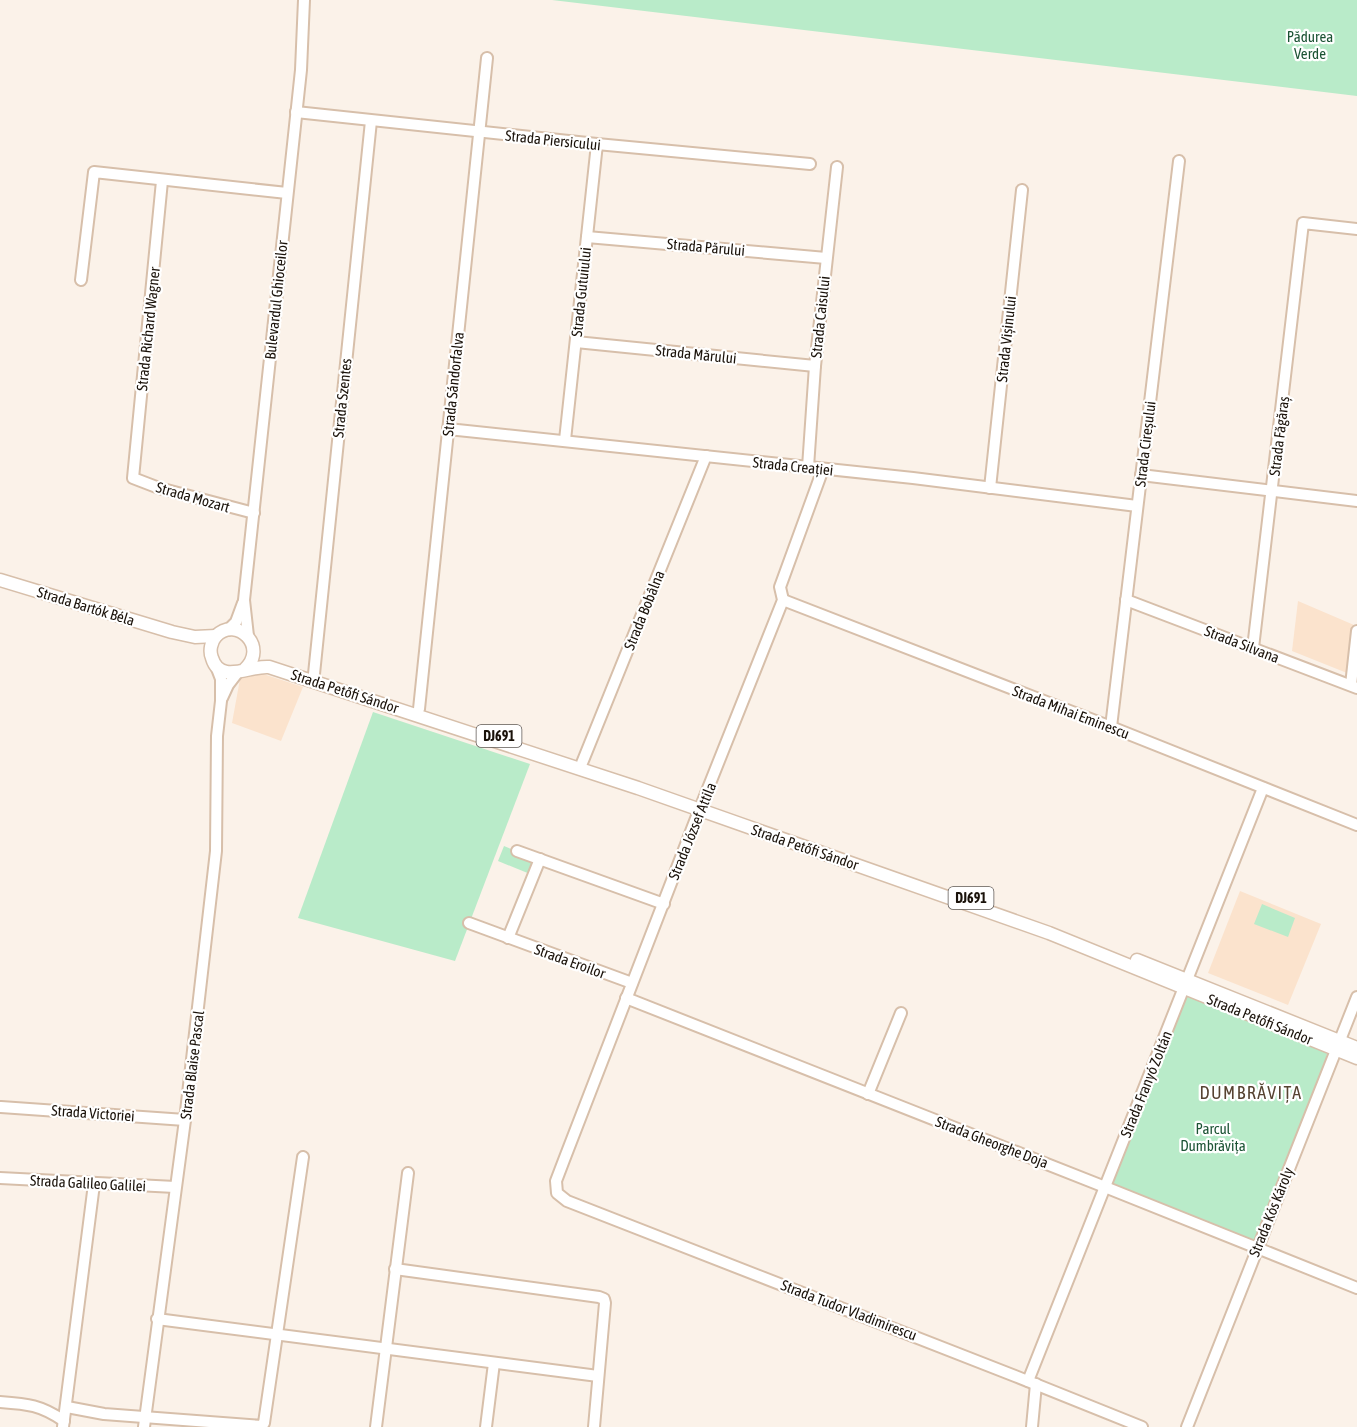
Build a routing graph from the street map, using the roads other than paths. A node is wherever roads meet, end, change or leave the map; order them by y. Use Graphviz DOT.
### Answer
graph roads {
  1 [pos="304,0"];
  2 [pos="487,58"];
  3 [pos="297,112"];
  4 [pos="371,122"];
  5 [pos="479,132"];
  6 [pos="597,144"];
  7 [pos="1179,161"];
  8 [pos="810,164"];
  9 [pos="837,167"];
  10 [pos="162,181"];
  11 [pos="1022,190"];
  12 [pos="287,192"];
  13 [pos="1357,229"];
  14 [pos="587,237"];
  15 [pos="826,258"];
  16 [pos="81,280"];
  17 [pos="576,342"];
  18 [pos="815,366"];
  19 [pos="448,429"];
  20 [pos="565,440"];
  21 [pos="706,456"];
  22 [pos="808,467"];
  23 [pos="824,469"];
  24 [pos="1141,475"];
  25 [pos="133,478"];
  26 [pos="990,488"];
  27 [pos="1272,490"];
  28 [pos="1357,501"];
  29 [pos="1137,506"];
  30 [pos="254,513"];
  31 [pos="0,580"];
  32 [pos="244,600"];
  33 [pos="783,600"];
  34 [pos="1126,600"];
  35 [pos="228,630"];
  36 [pos="1357,631"];
  37 [pos="172,632"];
  38 [pos="216,636"];
  39 [pos="251,641"];
  40 [pos="1253,648"];
  41 [pos="213,660"];
  42 [pos="241,671"];
  43 [pos="314,674"];
  44 [pos="1354,686"];
  45 [pos="221,701"];
  46 [pos="419,709"];
  47 [pos="1111,727"];
  48 [pos="582,763"];
  49 [pos="1263,788"];
  50 [pos="701,807"];
  51 [pos="1357,825"];
  52 [pos="517,851"];
  53 [pos="540,860"];
  54 [pos="664,904"];
  55 [pos="469,923"];
  56 [pos="508,938"];
  57 [pos="632,983"];
  58 [pos="1185,984"];
  59 [pos="1357,997"];
  60 [pos="626,998"];
  61 [pos="901,1013"];
  62 [pos="1338,1045"];
  63 [pos="1357,1048"];
  64 [pos="1357,1058"];
  65 [pos="868,1094"];
  66 [pos="1,1107"];
  67 [pos="185,1120"];
  68 [pos="303,1157"];
  69 [pos="408,1173"];
  70 [pos="0,1178"];
  71 [pos="94,1184"];
  72 [pos="176,1187"];
  73 [pos="1105,1187"];
  74 [pos="557,1193"];
  75 [pos="1256,1249"];
  76 [pos="395,1269"];
  77 [pos="1357,1288"];
  78 [pos="157,1320"];
  79 [pos="278,1334"];
  80 [pos="386,1348"];
  81 [pos="494,1363"];
  82 [pos="598,1376"];
  83 [pos="1032,1382"];
  84 [pos="0,1402"];
  85 [pos="67,1407"];
  86 [pos="144,1421"];
  87 [pos="64,1424"];
  88 [pos="376,1427"];
  89 [pos="486,1427"];
  90 [pos="594,1427"];
  91 [pos="1032,1427"];
  92 [pos="1142,1427"];
  93 [pos="1187,1427"];
  1 -- 3 [label="street, Bulevardul Ghioceilor"];
  2 -- 5 [label="street, Strada Sándorfalva"];
  3 -- 4 [label="street, Strada Piersicului"];
  3 -- 12 [label="street, Bulevardul Ghioceilor"];
  4 -- 5 [label="street, Strada Piersicului"];
  4 -- 43 [label="street, Strada Szentes"];
  5 -- 6 [label="street, Strada Piersicului"];
  5 -- 19 [label="street, Strada Sándorfalva"];
  6 -- 8 [label="street, Strada Piersicului"];
  6 -- 14 [label="street, Strada Gutuiului"];
  7 -- 24 [label="street, Strada Cireșului"];
  9 -- 15 [label="street, Strada Caisului"];
  10 -- 12 [label="street"];
  10 -- 16 [label="street"];
  10 -- 25 [label="street, Strada Richard Wagner"];
  11 -- 26 [label="street, Strada Vișinului"];
  12 -- 30 [label="street, Bulevardul Ghioceilor"];
  13 -- 27 [label="street, Strada Făgăraș"];
  14 -- 15 [label="street, Strada Părului"];
  14 -- 17 [label="street, Strada Gutuiului"];
  15 -- 18 [label="street, Strada Caisului"];
  17 -- 18 [label="street, Strada Mărului"];
  17 -- 20 [label="street, Strada Gutuiului"];
  18 -- 22 [label="street, Strada Caisului"];
  19 -- 20 [label="street, Strada Creației"];
  19 -- 46 [label="street, Strada Sándorfalva"];
  20 -- 21 [label="street, Strada Creației"];
  21 -- 22 [label="street, Strada Creației"];
  21 -- 48 [label="street, Strada Bobâlna"];
  22 -- 23 [label="street, Strada Creației"];
  23 -- 26 [label="street, Strada Creației"];
  23 -- 33 [label="street, Strada József Attila"];
  24 -- 27 [label="street"];
  24 -- 29 [label="street, Strada Cireșului"];
  25 -- 30 [label="street, Strada Mozart"];
  26 -- 29 [label="street, Strada Creației"];
  27 -- 28 [label="street"];
  27 -- 40 [label="street, Strada Făgăraș"];
  29 -- 34 [label="street, Strada Cireșului"];
  30 -- 32 [label="street, Bulevardul Ghioceilor"];
  31 -- 37 [label="main road, Strada Bartók Béla / DJ691"];
  32 -- 35 [label="street, Bulevardul Ghioceilor"];
  32 -- 39 [label="street, Bulevardul Ghioceilor"];
  33 -- 47 [label="street, Strada Mihai Eminescu"];
  33 -- 50 [label="street, Strada József Attila"];
  34 -- 40 [label="street, Strada Silvana"];
  34 -- 47 [label="street, Strada Cireșului"];
  35 -- 38 [label="main road, DJ691"];
  35 -- 39 [label="main road, DJ691"];
  36 -- 44 [label="street"];
  37 -- 38 [label="main road, Strada Bartók Béla / DJ691"];
  37 -- 41 [label="main road, Strada Bartók Béla / DJ691"];
  38 -- 41 [label="main road"];
  39 -- 42 [label="main road"];
  39 -- 43 [label="main road, Strada Petőfi Sándor / DJ691"];
  40 -- 44 [label="street, Strada Silvana"];
  41 -- 42 [label="main road, DJ691"];
  41 -- 45 [label="street, Strada Blaise Pascal"];
  42 -- 45 [label="street, Strada Blaise Pascal"];
  42 -- 50 [label="main road, Strada Petőfi Sándor / DJ691"];
  43 -- 46 [label="main road, Strada Petőfi Sándor / DJ691"];
  45 -- 67 [label="street, Strada Blaise Pascal"];
  46 -- 48 [label="main road, Strada Petőfi Sándor / DJ691"];
  47 -- 49 [label="street, Strada Mihai Eminescu"];
  48 -- 50 [label="main road, Strada Petőfi Sándor / DJ691"];
  49 -- 51 [label="street, Strada Mihai Eminescu"];
  49 -- 58 [label="street, Strada Franyó Zoltán"];
  50 -- 54 [label="street, Strada József Attila"];
  50 -- 58 [label="main road, Strada Petőfi Sándor / DJ691"];
  52 -- 53 [label="street"];
  53 -- 54 [label="street"];
  53 -- 56 [label="street"];
  54 -- 57 [label="street, Strada József Attila"];
  55 -- 56 [label="street, Strada Eroilor"];
  56 -- 57 [label="street, Strada Eroilor"];
  57 -- 60 [label="street, Strada József Attila"];
  58 -- 62 [label="main road, Strada Petőfi Sándor / DJ691"];
  58 -- 73 [label="street, Strada Franyó Zoltán"];
  59 -- 62 [label="street, Strada Kós Károly"];
  60 -- 65 [label="street, Strada Gheorghe Doja"];
  60 -- 74 [label="street, Strada József Attila"];
  61 -- 65 [label="street"];
  62 -- 63 [label="main road, Strada Petőfi Sándor / DJ691"];
  62 -- 64 [label="main road, Strada Petőfi Sándor / DJ691"];
  62 -- 75 [label="street, Strada Kós Károly"];
  65 -- 73 [label="street, Strada Gheorghe Doja"];
  66 -- 67 [label="street, Strada Victoriei"];
  67 -- 72 [label="street, Strada Blaise Pascal"];
  68 -- 79 [label="street"];
  69 -- 76 [label="street"];
  70 -- 71 [label="street, Strada Galileo Galilei"];
  71 -- 72 [label="street, Strada Galileo Galilei"];
  71 -- 85 [label="street"];
  72 -- 78 [label="street, Strada Blaise Pascal"];
  73 -- 75 [label="street, Strada Gheorghe Doja"];
  73 -- 83 [label="street, Strada Franyó Zoltán"];
  74 -- 83 [label="street, Strada Tudor Vladimirescu"];
  75 -- 77 [label="street, Strada Gheorghe Doja"];
  75 -- 93 [label="street, Strada Kós Károly"];
  76 -- 80 [label="street"];
  76 -- 82 [label="street"];
  78 -- 79 [label="street"];
  78 -- 86 [label="street, Strada Blaise Pascal"];
  79 -- 80 [label="street"];
  79 -- 86 [label="street"];
  80 -- 81 [label="street"];
  80 -- 88 [label="street"];
  81 -- 82 [label="street"];
  81 -- 89 [label="street"];
  82 -- 90 [label="street"];
  83 -- 91 [label="street, Strada Franyó Zoltán"];
  83 -- 92 [label="street, Strada Tudor Vladimirescu"];
  84 -- 87 [label="street"];
  85 -- 86 [label="street"];
  85 -- 87 [label="street"];
}
